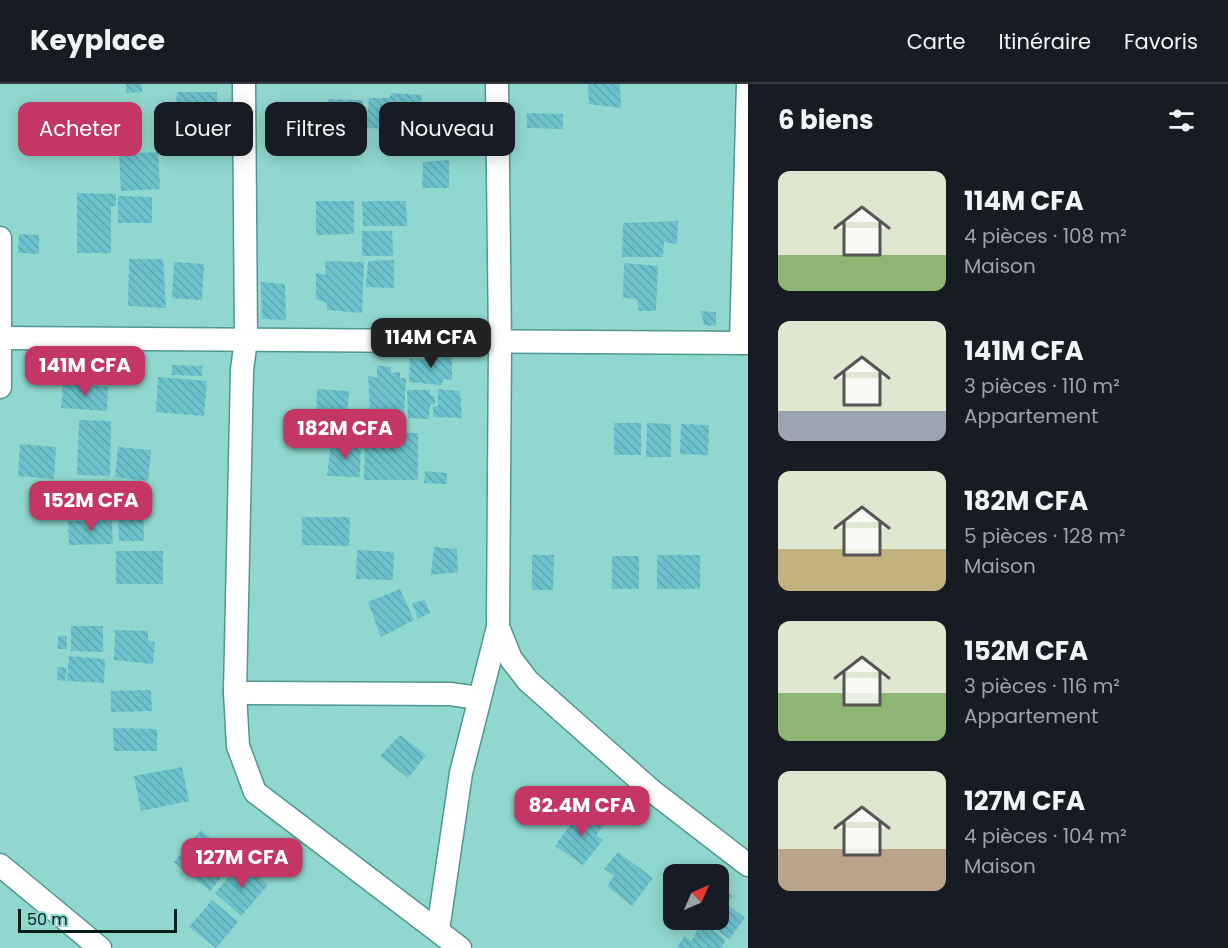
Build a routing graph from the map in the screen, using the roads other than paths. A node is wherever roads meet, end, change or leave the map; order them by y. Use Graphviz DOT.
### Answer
graph roads {
  1 [pos="244,84"];
  2 [pos="497,84"];
  3 [pos="747,84"];
  4 [pos="0,238"];
  5 [pos="0,338"];
  6 [pos="246,340"];
  7 [pos="500,343"];
  8 [pos="745,343"];
  9 [pos="0,387"];
  10 [pos="498,627"];
  11 [pos="235,693"];
  12 [pos="479,698"];
  13 [pos="0,865"];
  14 [pos="748,865"];
  15 [pos="438,930"];
  16 [pos="100,948"];
  17 [pos="460,948"];
  1 -- 6 [label="street"];
  2 -- 7 [label="street"];
  3 -- 8 [label="street"];
  4 -- 5 [label="street"];
  5 -- 6 [label="street"];
  5 -- 9 [label="street"];
  6 -- 7 [label="street"];
  6 -- 11 [label="street"];
  7 -- 8 [label="street"];
  7 -- 10 [label="street"];
  10 -- 12 [label="street"];
  10 -- 14 [label="street"];
  11 -- 12 [label="street"];
  11 -- 15 [label="street"];
  12 -- 15 [label="street"];
  13 -- 16 [label="street"];
  15 -- 17 [label="street"];
}
